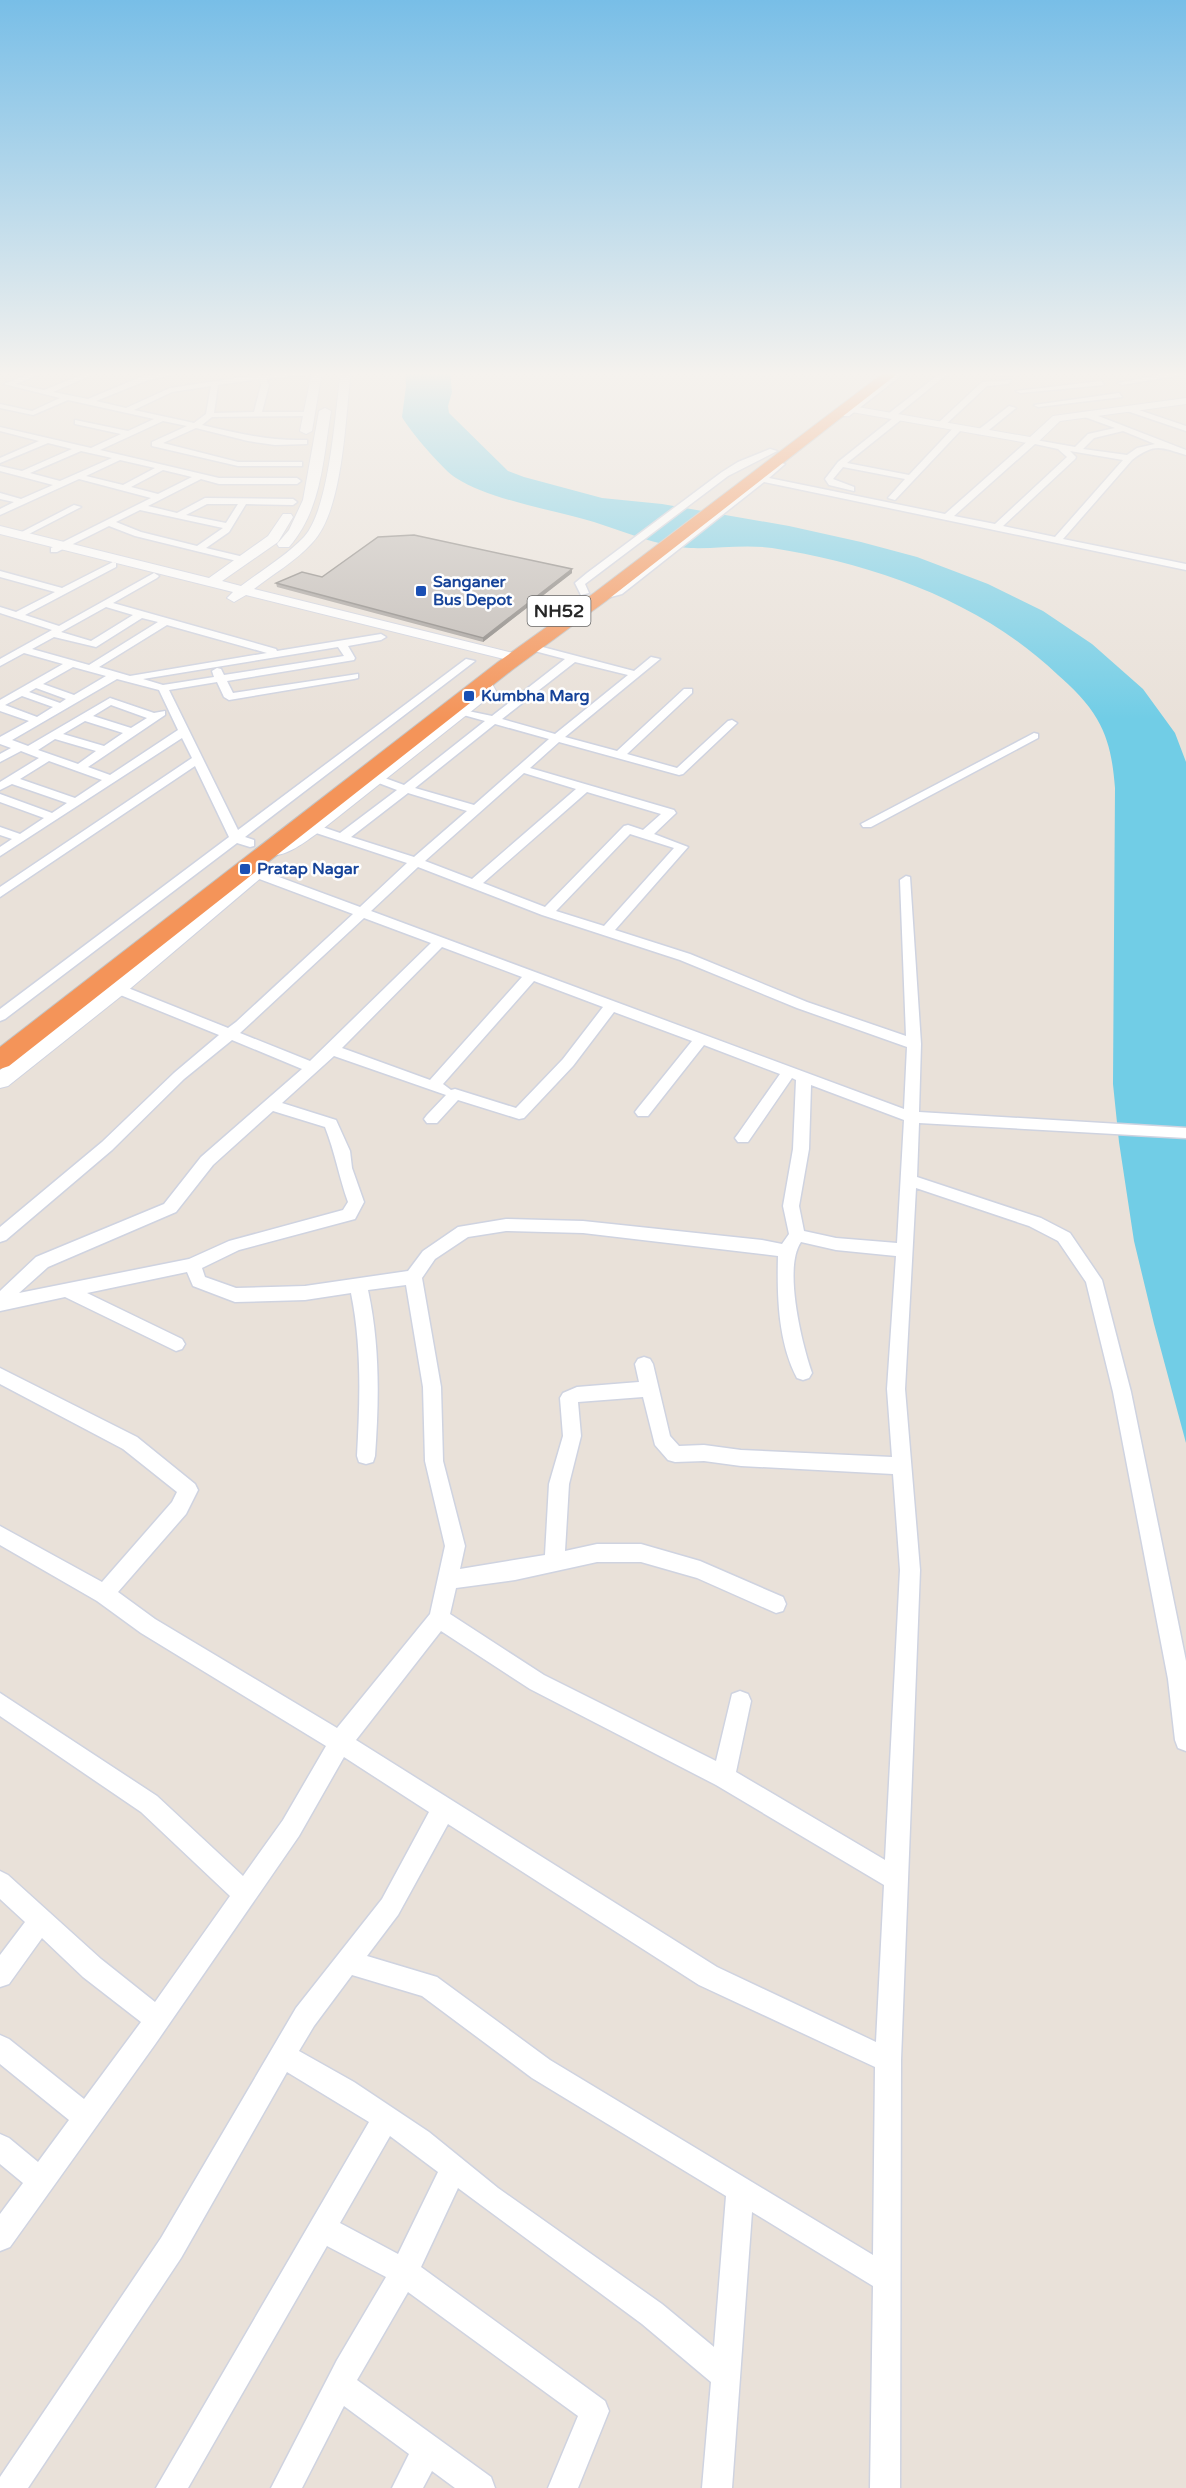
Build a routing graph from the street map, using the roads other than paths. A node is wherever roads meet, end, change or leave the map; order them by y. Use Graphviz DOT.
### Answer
graph roads {
  1 [pos="54,487"];
  2 [pos="121,487"];
  3 [pos="178,487"];
  4 [pos="296,487"];
  5 [pos="312,487"];
  6 [pos="331,487"];
  7 [pos="708,487"];
  8 [pos="732,487"];
  9 [pos="754,487"];
  10 [pos="802,487"];
  11 [pos="842,487"];
  12 [pos="902,487"];
  13 [pos="981,487"];
  14 [pos="1040,487"];
  15 [pos="1104,487"];
  16 [pos="124,488"];
  17 [pos="0,496"];
  18 [pos="158,497"];
  19 [pos="892,498"];
  20 [pos="22,502"];
  21 [pos="243,502"];
  22 [pos="293,502"];
  23 [pos="77,507"];
  24 [pos="139,507"];
  25 [pos="955,510"];
  26 [pos="0,512"];
  27 [pos="179,515"];
  28 [pos="946,518"];
  29 [pos="108,522"];
  30 [pos="228,526"];
  31 [pos="996,528"];
  32 [pos="0,530"];
  33 [pos="20,535"];
  34 [pos="0,537"];
  35 [pos="1056,541"];
  36 [pos="59,548"];
  37 [pos="200,548"];
  38 [pos="294,552"];
  39 [pos="245,560"];
  40 [pos="113,565"];
  41 [pos="1186,567"];
  42 [pos="0,574"];
  43 [pos="154,576"];
  44 [pos="279,588"];
  45 [pos="62,591"];
  46 [pos="227,591"];
  47 [pos="592,595"];
  48 [pos="105,604"];
  49 [pos="0,610"];
  50 [pos="141,614"];
  51 [pos="17,616"];
  52 [pos="166,621"];
  53 [pos="60,629"];
  54 [pos="106,636"];
  55 [pos="381,637"];
  56 [pos="341,644"];
  57 [pos="531,647"];
  58 [pos="23,650"];
  59 [pos="0,651"];
  60 [pos="278,653"];
  61 [pos="13,656"];
  62 [pos="573,658"];
  63 [pos="655,659"];
  64 [pos="0,663"];
  65 [pos="72,663"];
  66 [pos="213,664"];
  67 [pos="492,665"];
  68 [pos="91,668"];
  69 [pos="635,674"];
  70 [pos="117,675"];
  71 [pos="354,676"];
  72 [pos="221,679"];
  73 [pos="132,683"];
  74 [pos="34,684"];
  75 [pos="164,688"];
  76 [pos="688,691"];
  77 [pos="20,692"];
  78 [pos="76,699"];
  79 [pos="0,705"];
  80 [pos="62,707"];
  81 [pos="171,707"];
  82 [pos="458,710"];
  83 [pos="84,717"];
  84 [pos="155,717"];
  85 [pos="0,718"];
  86 [pos="492,719"];
  87 [pos="38,721"];
  88 [pos="732,723"];
  89 [pos="26,728"];
  90 [pos="131,732"];
  91 [pos="183,732"];
  92 [pos="55,735"];
  93 [pos="1034,736"];
  94 [pos="558,737"];
  95 [pos="2,740"];
  96 [pos="24,749"];
  97 [pos="104,750"];
  98 [pos="619,754"];
  99 [pos="48,757"];
  100 [pos="0,759"];
  101 [pos="197,760"];
  102 [pos="79,768"];
  103 [pos="522,770"];
  104 [pos="371,777"];
  105 [pos="110,779"];
  106 [pos="11,780"];
  107 [pos="0,787"];
  108 [pos="584,788"];
  109 [pos="406,789"];
  110 [pos="0,798"];
  111 [pos="75,802"];
  112 [pos="474,809"];
  113 [pos="52,818"];
  114 [pos="867,824"];
  115 [pos="307,826"];
  116 [pos="0,831"];
  117 [pos="646,834"];
  118 [pos="21,838"];
  119 [pos="342,838"];
  120 [pos="251,844"];
  121 [pos="0,852"];
  122 [pos="416,862"];
  123 [pos="250,871"];
  124 [pos="906,880"];
  125 [pos="475,883"];
  126 [pos="0,893"];
  127 [pos="547,912"];
  128 [pos="361,913"];
  129 [pos="607,930"];
  130 [pos="440,942"];
  131 [pos="531,976"];
  132 [pos="118,989"];
  133 [pos="611,1006"];
  134 [pos="0,1016"];
  135 [pos="230,1034"];
  136 [pos="0,1036"];
  137 [pos="702,1038"];
  138 [pos="914,1044"];
  139 [pos="332,1050"];
  140 [pos="0,1060"];
  141 [pos="311,1067"];
  142 [pos="797,1073"];
  143 [pos="0,1081"];
  144 [pos="434,1085"];
  145 [pos="455,1094"];
  146 [pos="271,1105"];
  147 [pos="643,1112"];
  148 [pos="911,1117"];
  149 [pos="432,1119"];
  150 [pos="1186,1133"];
  151 [pos="743,1138"];
  152 [pos="909,1180"];
  153 [pos="797,1235"];
  154 [pos="0,1236"];
  155 [pos="904,1250"];
  156 [pos="786,1251"];
  157 [pos="192,1265"];
  158 [pos="413,1277"];
  159 [pos="358,1284"];
  160 [pos="67,1291"];
  161 [pos="0,1302"];
  162 [pos="176,1344"];
  163 [pos="644,1364"];
  164 [pos="803,1373"];
  165 [pos="0,1375"];
  166 [pos="650,1389"];
  167 [pos="366,1456"];
  168 [pos="902,1466"];
  169 [pos="0,1535"];
  170 [pos="555,1561"];
  171 [pos="447,1580"];
  172 [pos="104,1593"];
  173 [pos="776,1604"];
  174 [pos="439,1618"];
  175 [pos="740,1701"];
  176 [pos="0,1703"];
  177 [pos="1186,1740"];
  178 [pos="340,1742"];
  179 [pos="724,1777"];
  180 [pos="444,1808"];
  181 [pos="897,1880"];
  182 [pos="0,1883"];
  183 [pos="245,1894"];
  184 [pos="40,1922"];
  185 [pos="348,1962"];
  186 [pos="0,1975"];
  187 [pos="157,2019"];
  188 [pos="0,2048"];
  189 [pos="283,2056"];
  190 [pos="888,2060"];
  191 [pos="86,2117"];
  192 [pos="386,2119"];
  193 [pos="0,2147"];
  194 [pos="453,2169"];
  195 [pos="40,2180"];
  196 [pos="740,2189"];
  197 [pos="323,2229"];
  198 [pos="0,2237"];
  199 [pos="404,2272"];
  200 [pos="886,2278"];
  201 [pos="725,2375"];
  202 [pos="339,2385"];
  203 [pos="427,2451"];
  204 [pos="10,2488"];
  205 [pos="171,2488"];
  206 [pos="286,2488"];
  207 [pos="407,2488"];
  208 [pos="480,2488"];
  209 [pos="563,2488"];
  210 [pos="717,2488"];
  211 [pos="885,2488"];
  1 -- 20 [label="street"];
  2 -- 16 [label="street"];
  3 -- 18 [label="street"];
  4 -- 22 [label="street"];
  5 -- 46 [label="street"];
  6 -- 38 [label="street"];
  7 -- 47 [label="street"];
  8 -- 47 [label="highway, NH52"];
  9 -- 47 [label="street"];
  10 -- 28 [label="street"];
  11 -- 19 [label="street"];
  12 -- 19 [label="street"];
  13 -- 25 [label="street"];
  14 -- 31 [label="street"];
  15 -- 35 [label="street"];
  16 -- 18 [label="street"];
  17 -- 20 [label="street"];
  18 -- 24 [label="street"];
  19 -- 25 [label="street"];
  20 -- 26 [label="street"];
  21 -- 22 [label="street"];
  21 -- 27 [label="street"];
  21 -- 30 [label="street"];
  22 -- 39 [label="street"];
  23 -- 33 [label="street"];
  24 -- 27 [label="street"];
  24 -- 29 [label="street"];
  25 -- 28 [label="street"];
  27 -- 30 [label="street"];
  28 -- 31 [label="street"];
  29 -- 36 [label="street"];
  29 -- 37 [label="street"];
  30 -- 37 [label="street"];
  31 -- 35 [label="street"];
  32 -- 33 [label="street"];
  33 -- 36 [label="street"];
  34 -- 36 [label="street"];
  35 -- 41 [label="street"];
  36 -- 40 [label="street"];
  36 -- 46 [label="street"];
  37 -- 39 [label="street"];
  38 -- 44 [label="street"];
  38 -- 46 [label="street"];
  39 -- 46 [label="street"];
  40 -- 43 [label="street"];
  40 -- 45 [label="street"];
  42 -- 45 [label="street"];
  43 -- 46 [label="street"];
  43 -- 48 [label="street"];
  44 -- 46 [label="street"];
  44 -- 67 [label="street"];
  45 -- 51 [label="street"];
  46 -- 55 [label="street"];
  47 -- 57 [label="highway, NH52"];
  47 -- 67 [label="highway, NH52"];
  48 -- 50 [label="street"];
  48 -- 53 [label="street"];
  49 -- 51 [label="street"];
  50 -- 52 [label="street"];
  50 -- 54 [label="street"];
  51 -- 53 [label="street"];
  52 -- 60 [label="street"];
  52 -- 68 [label="street"];
  53 -- 54 [label="street"];
  53 -- 54 [label="street"];
  53 -- 58 [label="street"];
  55 -- 56 [label="street"];
  55 -- 67 [label="street"];
  56 -- 60 [label="street"];
  56 -- 72 [label="street"];
  57 -- 62 [label="street"];
  57 -- 67 [label="highway, NH52"];
  58 -- 61 [label="street"];
  58 -- 65 [label="street"];
  59 -- 61 [label="street"];
  60 -- 66 [label="street"];
  61 -- 64 [label="street"];
  62 -- 69 [label="street"];
  62 -- 86 [label="street"];
  63 -- 69 [label="street"];
  65 -- 68 [label="street"];
  65 -- 74 [label="street"];
  66 -- 72 [label="street"];
  66 -- 73 [label="street"];
  67 -- 82 [label="highway, NH52"];
  67 -- 120 [label="highway, NH52"];
  68 -- 70 [label="street"];
  69 -- 94 [label="street"];
  70 -- 73 [label="street"];
  70 -- 78 [label="street"];
  71 -- 72 [label="street"];
  72 -- 75 [label="street"];
  73 -- 75 [label="street"];
  74 -- 77 [label="street"];
  74 -- 78 [label="street"];
  75 -- 81 [label="street"];
  76 -- 98 [label="street"];
  77 -- 79 [label="street"];
  77 -- 80 [label="street"];
  78 -- 80 [label="street"];
  79 -- 87 [label="street"];
  80 -- 87 [label="street"];
  81 -- 84 [label="street"];
  81 -- 91 [label="street"];
  82 -- 86 [label="street"];
  82 -- 104 [label="highway, NH52"];
  83 -- 84 [label="street"];
  83 -- 90 [label="street"];
  83 -- 92 [label="street"];
  84 -- 90 [label="street"];
  85 -- 89 [label="street"];
  86 -- 94 [label="street"];
  86 -- 109 [label="street"];
  87 -- 89 [label="street"];
  88 -- 98 [label="street"];
  89 -- 95 [label="street"];
  90 -- 97 [label="street"];
  91 -- 101 [label="street"];
  91 -- 105 [label="street"];
  92 -- 96 [label="street"];
  92 -- 97 [label="street"];
  93 -- 114 [label="street"];
  94 -- 98 [label="street"];
  94 -- 103 [label="street"];
  95 -- 96 [label="street"];
  96 -- 99 [label="street"];
  96 -- 100 [label="street"];
  97 -- 102 [label="street"];
  99 -- 102 [label="street"];
  99 -- 106 [label="street"];
  101 -- 120 [label="street"];
  101 -- 126 [label="street"];
  102 -- 105 [label="street"];
  103 -- 108 [label="street"];
  103 -- 112 [label="street"];
  104 -- 109 [label="street"];
  104 -- 115 [label="highway, NH52"];
  105 -- 111 [label="street"];
  106 -- 107 [label="street"];
  106 -- 111 [label="street"];
  108 -- 117 [label="street"];
  108 -- 125 [label="street"];
  109 -- 112 [label="street"];
  109 -- 119 [label="street"];
  110 -- 113 [label="street"];
  111 -- 113 [label="street"];
  112 -- 122 [label="street"];
  113 -- 118 [label="street"];
  115 -- 119 [label="street"];
  115 -- 120 [label="highway, NH52"];
  116 -- 118 [label="street"];
  117 -- 127 [label="street"];
  117 -- 129 [label="street"];
  118 -- 121 [label="street"];
  119 -- 122 [label="street"];
  120 -- 123 [label="highway, NH52"];
  120 -- 134 [label="street"];
  120 -- 136 [label="highway, NH52"];
  122 -- 125 [label="street"];
  122 -- 128 [label="street"];
  123 -- 128 [label="street"];
  123 -- 132 [label="street"];
  123 -- 140 [label="highway, NH52"];
  124 -- 138 [label="street"];
  125 -- 127 [label="street"];
  127 -- 129 [label="street"];
  128 -- 130 [label="street"];
  128 -- 135 [label="street"];
  129 -- 138 [label="street"];
  130 -- 131 [label="street"];
  130 -- 139 [label="street"];
  131 -- 133 [label="street"];
  131 -- 144 [label="street"];
  132 -- 135 [label="street"];
  132 -- 143 [label="street"];
  133 -- 137 [label="street"];
  133 -- 145 [label="street"];
  135 -- 141 [label="street"];
  135 -- 154 [label="street"];
  137 -- 142 [label="street"];
  137 -- 147 [label="street"];
  138 -- 148 [label="street"];
  139 -- 141 [label="street"];
  139 -- 144 [label="street"];
  141 -- 146 [label="street"];
  142 -- 148 [label="street"];
  142 -- 151 [label="street"];
  142 -- 153 [label="street"];
  144 -- 145 [label="street"];
  145 -- 149 [label="street"];
  146 -- 157 [label="street"];
  146 -- 161 [label="street"];
  148 -- 150 [label="street"];
  148 -- 152 [label="street"];
  152 -- 155 [label="street"];
  152 -- 177 [label="street"];
  153 -- 155 [label="street"];
  153 -- 156 [label="street"];
  155 -- 168 [label="street"];
  156 -- 158 [label="street"];
  156 -- 164 [label="street"];
  157 -- 159 [label="street"];
  157 -- 160 [label="street"];
  158 -- 159 [label="street"];
  158 -- 171 [label="street"];
  159 -- 167 [label="street"];
  160 -- 161 [label="street"];
  160 -- 162 [label="street"];
  163 -- 166 [label="street"];
  165 -- 172 [label="street"];
  166 -- 168 [label="street"];
  166 -- 170 [label="street"];
  168 -- 181 [label="street"];
  169 -- 172 [label="street"];
  170 -- 171 [label="street"];
  170 -- 173 [label="street"];
  171 -- 174 [label="street"];
  172 -- 178 [label="street"];
  174 -- 178 [label="street"];
  174 -- 179 [label="street"];
  175 -- 179 [label="street"];
  176 -- 183 [label="street"];
  178 -- 180 [label="street"];
  178 -- 183 [label="street"];
  179 -- 181 [label="street"];
  180 -- 185 [label="street"];
  180 -- 190 [label="street"];
  181 -- 190 [label="street"];
  182 -- 184 [label="street"];
  183 -- 187 [label="street"];
  184 -- 186 [label="street"];
  184 -- 187 [label="street"];
  185 -- 189 [label="street"];
  185 -- 196 [label="street"];
  187 -- 191 [label="street"];
  188 -- 191 [label="street"];
  189 -- 192 [label="street"];
  189 -- 204 [label="street"];
  190 -- 200 [label="street"];
  191 -- 195 [label="street"];
  192 -- 194 [label="street"];
  192 -- 197 [label="street"];
  193 -- 195 [label="street"];
  194 -- 199 [label="street"];
  194 -- 201 [label="street"];
  195 -- 198 [label="street"];
  196 -- 200 [label="street"];
  196 -- 201 [label="street"];
  197 -- 199 [label="street"];
  197 -- 205 [label="street"];
  199 -- 202 [label="street"];
  199 -- 209 [label="street"];
  200 -- 211 [label="street"];
  201 -- 210 [label="street"];
  202 -- 203 [label="street"];
  202 -- 206 [label="street"];
  203 -- 207 [label="street"];
  203 -- 208 [label="street"];
}
